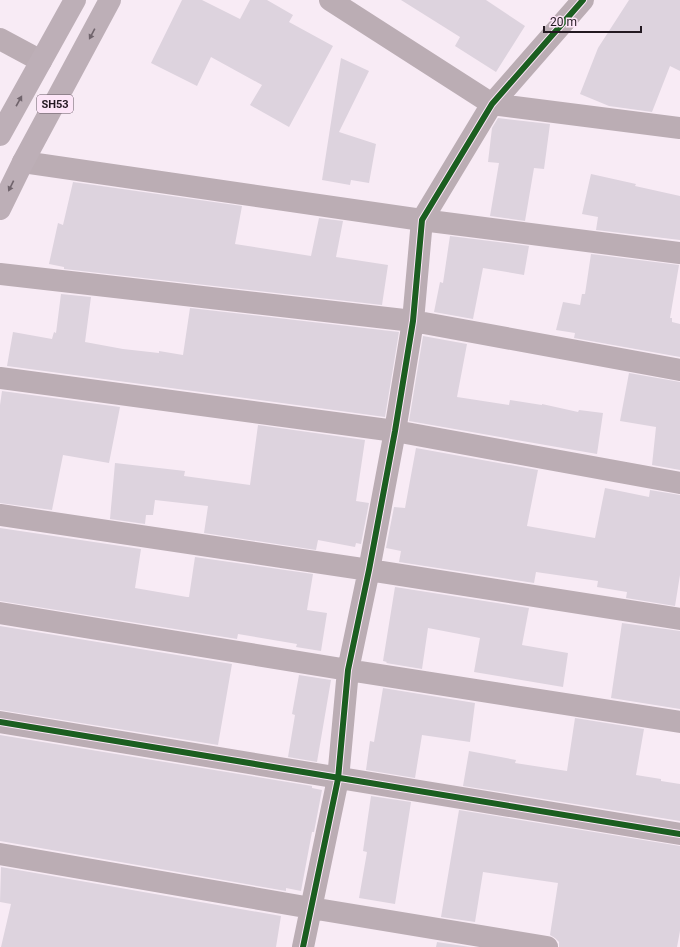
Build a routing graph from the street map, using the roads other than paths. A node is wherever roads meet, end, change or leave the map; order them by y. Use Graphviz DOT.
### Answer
graph roads {
  1 [pos="75,0"];
  2 [pos="110,0"];
  3 [pos="330,0"];
  4 [pos="583,0"];
  5 [pos="0,39"];
  6 [pos="41,61"];
  7 [pos="492,104"];
  8 [pos="680,128"];
  9 [pos="0,135"];
  10 [pos="23,162"];
  11 [pos="0,209"];
  12 [pos="422,220"];
  13 [pos="680,253"];
  14 [pos="0,274"];
  15 [pos="413,321"];
  16 [pos="680,370"];
  17 [pos="0,378"];
  18 [pos="395,431"];
  19 [pos="680,483"];
  20 [pos="0,515"];
  21 [pos="369,570"];
  22 [pos="0,613"];
  23 [pos="680,619"];
  24 [pos="348,670"];
  25 [pos="0,722"];
  26 [pos="680,722"];
  27 [pos="338,779"];
  28 [pos="680,834"];
  29 [pos="0,854"];
  30 [pos="311,908"];
  31 [pos="303,947"];
  32 [pos="547,947"];
  1 -- 6 [label="main road, SH53"];
  2 -- 10 [label="main road, SH53, one-way"];
  3 -- 7 [label="street"];
  4 -- 7 [label="street"];
  5 -- 6 [label="street"];
  9 -- 6 [label="main road, SH53, one-way"];
  7 -- 8 [label="street"];
  7 -- 12 [label="street"];
  10 -- 11 [label="main road, SH53, one-way"];
  10 -- 12 [label="street"];
  12 -- 13 [label="street"];
  12 -- 15 [label="street"];
  14 -- 15 [label="street"];
  15 -- 16 [label="street"];
  15 -- 18 [label="street"];
  17 -- 18 [label="street"];
  18 -- 19 [label="street"];
  18 -- 21 [label="street"];
  20 -- 21 [label="street"];
  21 -- 23 [label="street"];
  21 -- 24 [label="street"];
  22 -- 24 [label="street"];
  24 -- 26 [label="street"];
  24 -- 27 [label="street"];
  25 -- 27 [label="street"];
  27 -- 28 [label="street"];
  27 -- 30 [label="street"];
  29 -- 30 [label="street"];
  30 -- 31 [label="street"];
  30 -- 32 [label="street"];
}
